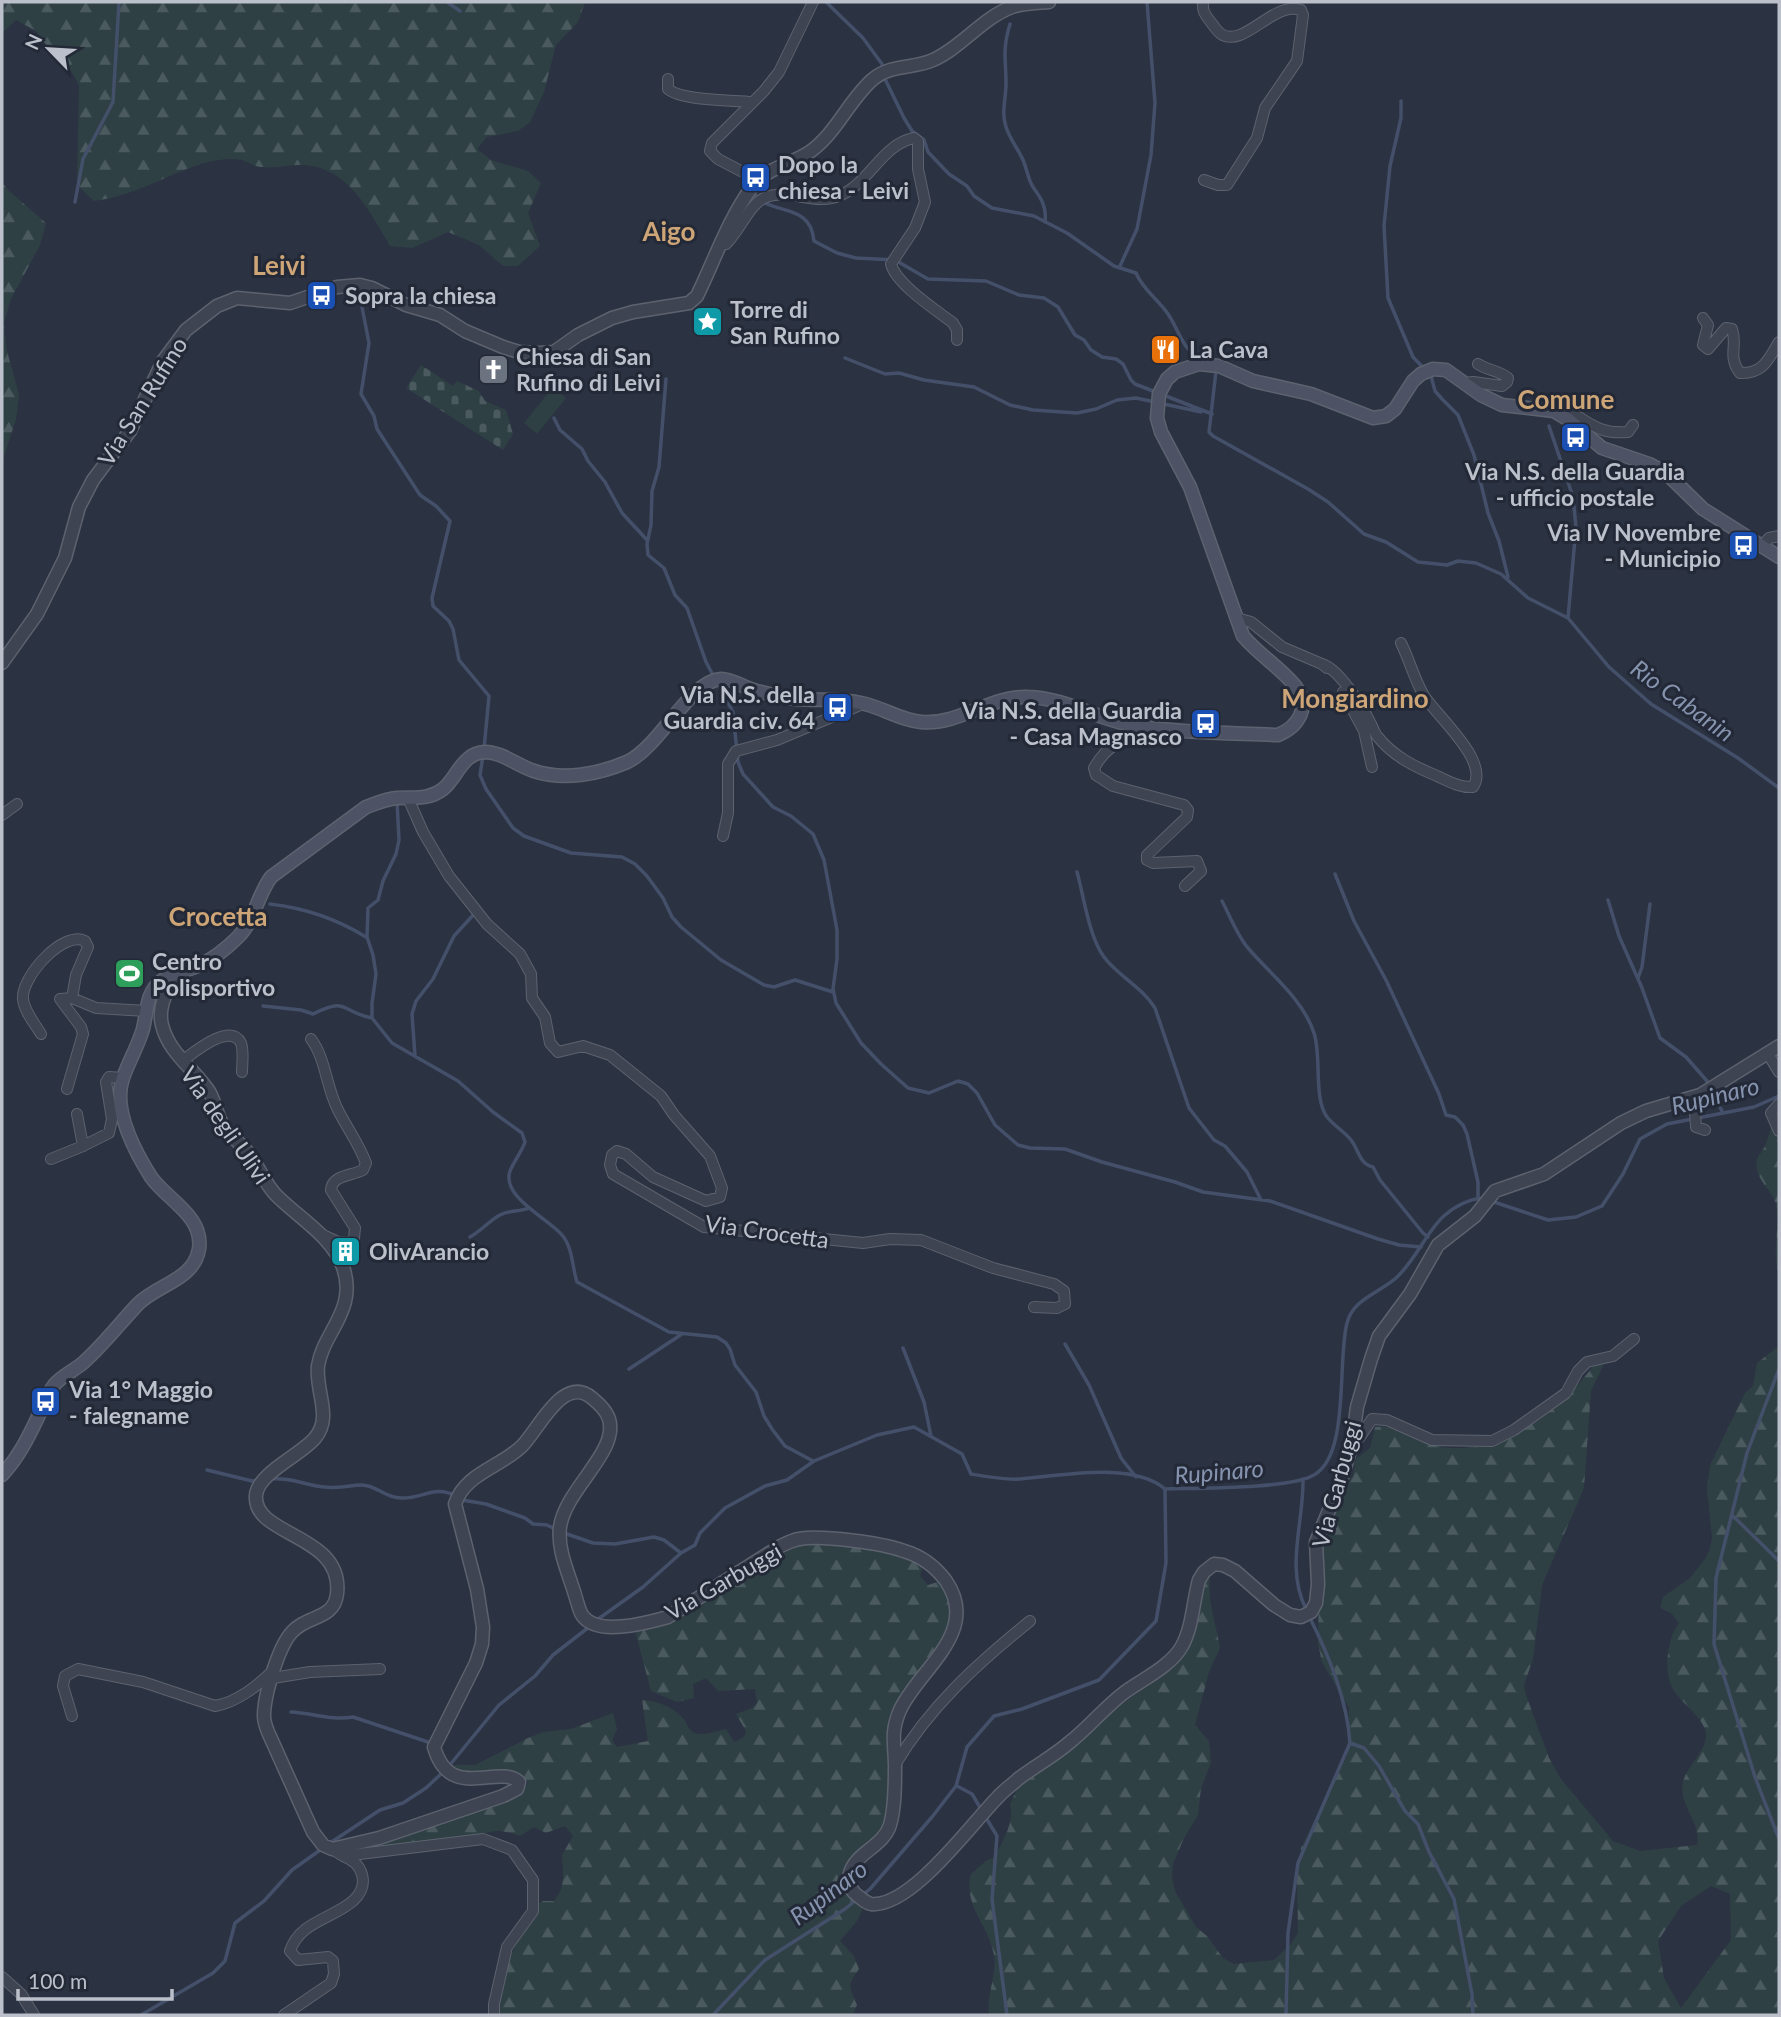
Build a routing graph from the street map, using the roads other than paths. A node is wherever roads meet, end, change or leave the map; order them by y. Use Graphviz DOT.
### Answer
graph roads {
  1 [pos="813,2"];
  2 [pos="1049,2"];
  3 [pos="1203,2"];
  4 [pos="1012,5"];
  5 [pos="668,79"];
  6 [pos="752,102"];
  7 [pos="758,180"];
  8 [pos="1204,180"];
  9 [pos="722,243"];
  10 [pos="1703,318"];
  11 [pos="957,340"];
  12 [pos="1779,342"];
  13 [pos="1478,363"];
  14 [pos="1465,383"];
  15 [pos="1554,411"];
  16 [pos="1633,425"];
  17 [pos="1779,536"];
  18 [pos="1763,545"];
  19 [pos="1779,557"];
  20 [pos="1237,618"];
  21 [pos="1401,643"];
  22 [pos="2,663"];
  23 [pos="1322,664"];
  24 [pos="860,703"];
  25 [pos="1176,729"];
  26 [pos="1372,767"];
  27 [pos="408,797"];
  28 [pos="17,804"];
  29 [pos="2,815"];
  30 [pos="723,835"];
  31 [pos="1185,886"];
  32 [pos="179,971"];
  33 [pos="72,998"];
  34 [pos="147,1011"];
  35 [pos="41,1034"];
  36 [pos="311,1039"];
  37 [pos="1774,1050"];
  38 [pos="182,1061"];
  39 [pos="242,1072"];
  40 [pos="1779,1072"];
  41 [pos="123,1078"];
  42 [pos="67,1089"];
  43 [pos="1694,1100"];
  44 [pos="1779,1104"];
  45 [pos="77,1114"];
  46 [pos="1700,1128"];
  47 [pos="1779,1131"];
  48 [pos="83,1146"];
  49 [pos="51,1159"];
  50 [pos="316,1231"];
  51 [pos="1034,1307"];
  52 [pos="1634,1339"];
  53 [pos="1352,1444"];
  54 [pos="2,1475"];
  55 [pos="1030,1621"];
  56 [pos="380,1669"];
  57 [pos="274,1673"];
  58 [pos="72,1716"];
  59 [pos="895,1766"];
  60 [pos="337,1852"];
  61 [pos="2,1977"];
  62 [pos="34,2015"];
  63 [pos="284,2015"];
  64 [pos="494,2015"];
  1 -- 6 [label="street"];
  2 -- 4 [label="street"];
  3 -- 8 [label="street"];
  4 -- 7 [label="street"];
  5 -- 6 [label="street"];
  6 -- 7 [label="street"];
  7 -- 9 [label="street"];
  9 -- 11 [label="street"];
  9 -- 22 [label="street, Via San Rufino"];
  10 -- 12 [label="street"];
  13 -- 14 [label="street"];
  14 -- 15 [label="main road"];
  14 -- 20 [label="main road"];
  15 -- 16 [label="street"];
  15 -- 18 [label="main road"];
  17 -- 18 [label="street"];
  18 -- 19 [label="main road"];
  20 -- 23 [label="street"];
  20 -- 25 [label="main road"];
  21 -- 23 [label="street"];
  23 -- 26 [label="street"];
  24 -- 25 [label="main road"];
  24 -- 27 [label="main road"];
  24 -- 30 [label="street"];
  25 -- 31 [label="street"];
  27 -- 32 [label="main road"];
  27 -- 51 [label="street, Via Crocetta"];
  28 -- 29 [label="street"];
  32 -- 34 [label="main road"];
  32 -- 38 [label="street, Via degli Ulivi"];
  33 -- 34 [label="street"];
  33 -- 35 [label="street"];
  33 -- 42 [label="street"];
  34 -- 41 [label="main road"];
  36 -- 50 [label="street"];
  37 -- 40 [label="street"];
  37 -- 43 [label="street, Via Garbuggi"];
  38 -- 39 [label="street"];
  38 -- 50 [label="street, Via degli Ulivi"];
  41 -- 48 [label="street"];
  41 -- 54 [label="main road"];
  43 -- 46 [label="street"];
  43 -- 53 [label="street, Via Garbuggi"];
  44 -- 47 [label="street"];
  45 -- 48 [label="street"];
  48 -- 49 [label="street"];
  50 -- 57 [label="street, Via degli Ulivi"];
  52 -- 53 [label="street"];
  53 -- 59 [label="street, Via Garbuggi"];
  55 -- 59 [label="street"];
  56 -- 57 [label="street"];
  57 -- 58 [label="street"];
  57 -- 60 [label="street, Via degli Ulivi"];
  59 -- 60 [label="street, Via Garbuggi"];
  60 -- 63 [label="street"];
  60 -- 64 [label="street"];
  61 -- 62 [label="street"];
}
